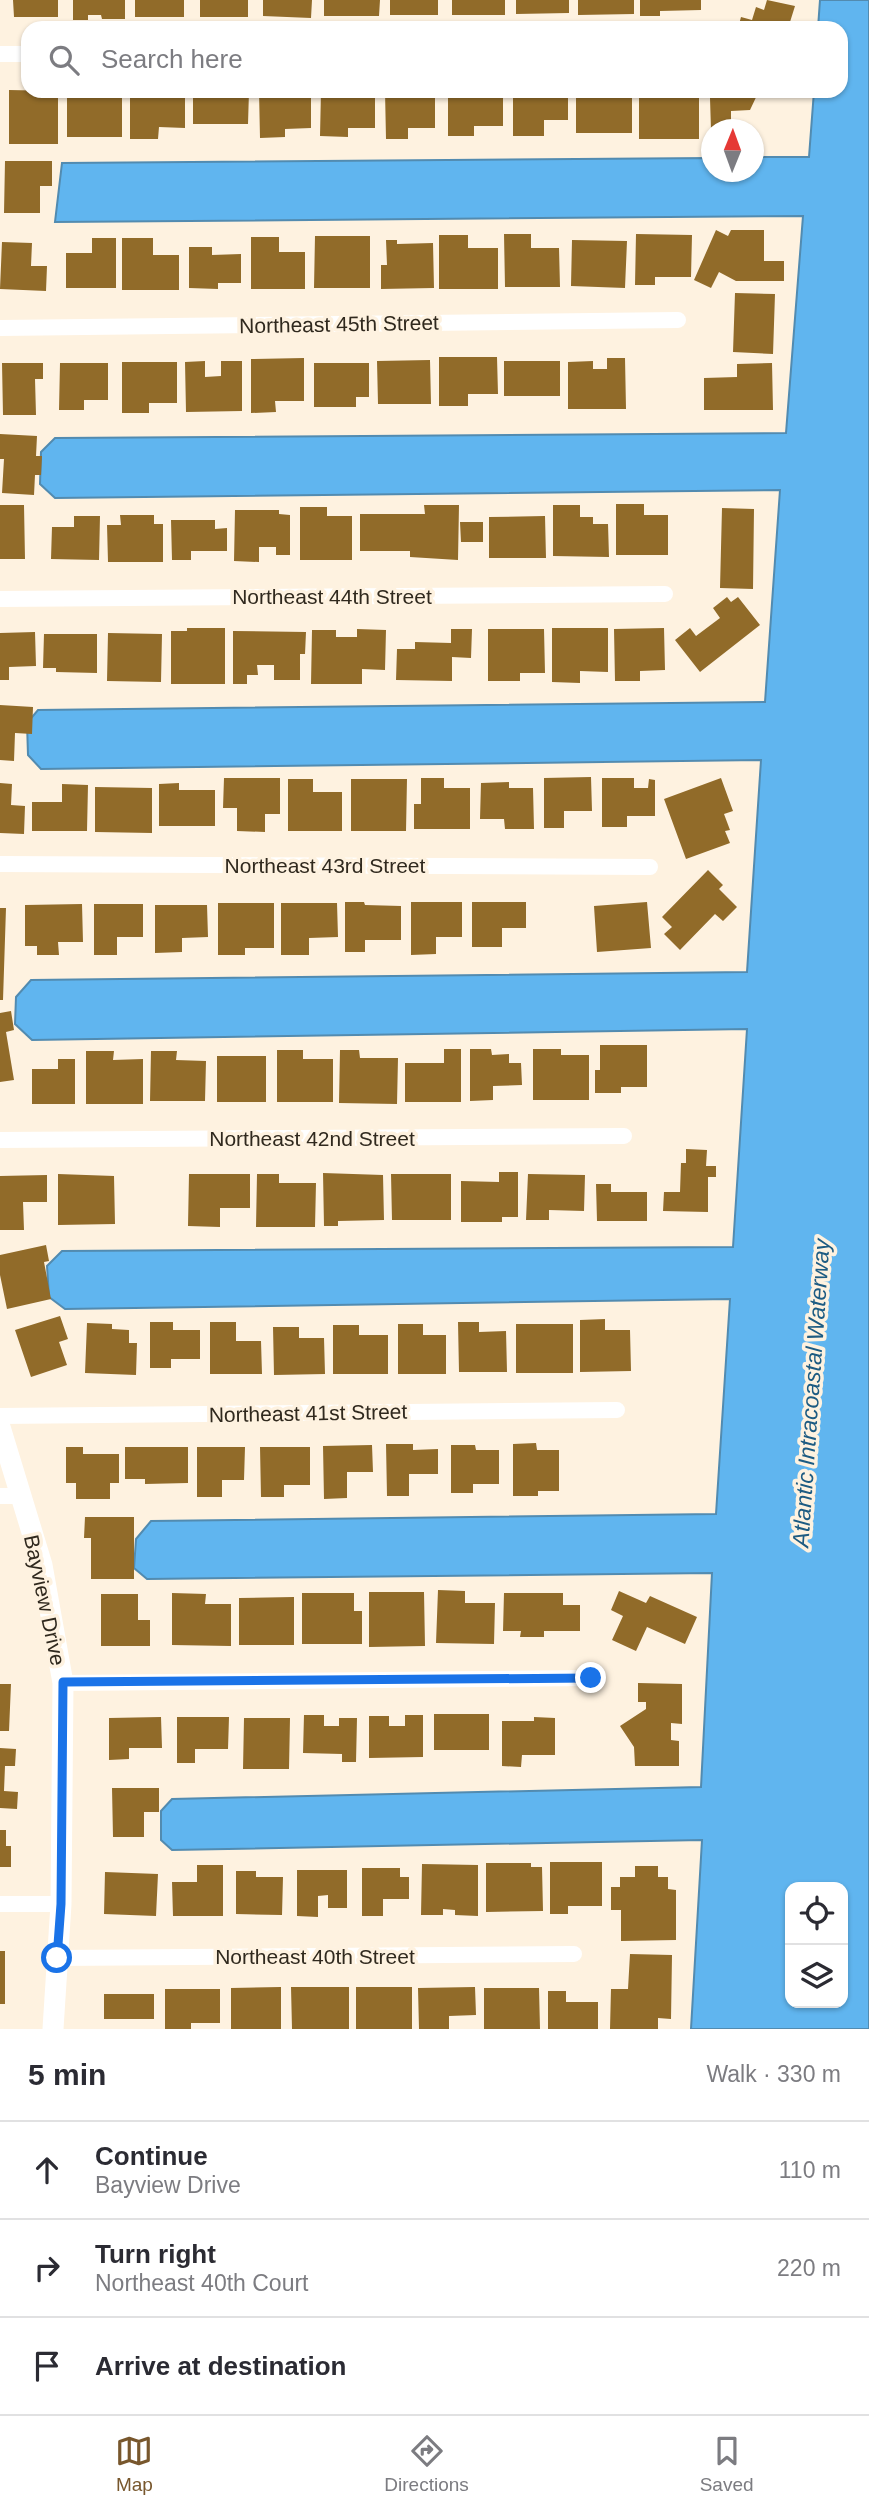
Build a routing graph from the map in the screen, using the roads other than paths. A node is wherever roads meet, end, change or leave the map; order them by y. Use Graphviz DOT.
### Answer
graph roads {
  1 [pos="0,54"];
  2 [pos="21,54"];
  3 [pos="678,320"];
  4 [pos="0,328"];
  5 [pos="665,594"];
  6 [pos="0,599"];
  7 [pos="0,864"];
  8 [pos="650,866"];
  9 [pos="624,1136"];
  10 [pos="0,1140"];
  11 [pos="617,1410"];
  12 [pos="0,1416"];
  13 [pos="0,1427"];
  14 [pos="10,1496"];
  15 [pos="591,1678"];
  16 [pos="63,1682"];
  17 [pos="0,1904"];
  18 [pos="61,1904"];
  19 [pos="574,1954"];
  20 [pos="57,1958"];
  21 [pos="53,2029"];
  1 -- 2 [label="street"];
  3 -- 4 [label="street, Northeast 45th Street"];
  5 -- 6 [label="street, Northeast 44th Street"];
  7 -- 8 [label="street, Northeast 43rd Street"];
  9 -- 10 [label="street, Northeast 42nd Street"];
  11 -- 12 [label="street, Northeast 41st Street"];
  13 -- 14 [label="street, Bayview Drive"];
  14 -- 16 [label="street, Bayview Drive"];
  15 -- 16 [label="street"];
  16 -- 18 [label="street, Bayview Drive"];
  17 -- 18 [label="street"];
  18 -- 20 [label="street, Bayview Drive"];
  19 -- 20 [label="street, Northeast 40th Street"];
  20 -- 21 [label="street, Bayview Drive"];
}
